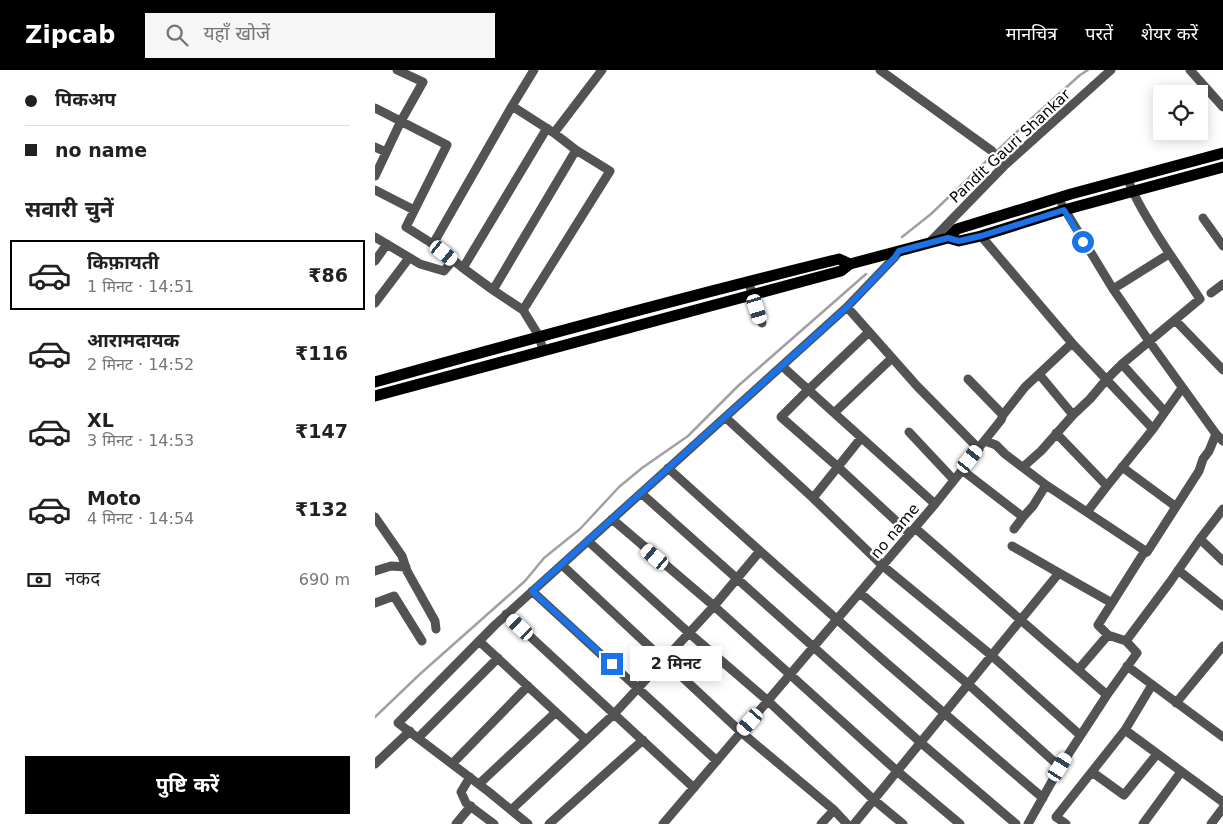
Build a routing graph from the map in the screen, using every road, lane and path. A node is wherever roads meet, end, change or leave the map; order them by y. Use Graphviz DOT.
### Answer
graph roads {
  1 [pos="397,70"];
  2 [pos="534,70"];
  3 [pos="602,70"];
  4 [pos="880,70"];
  5 [pos="1190,70"];
  6 [pos="1108,71"];
  7 [pos="512,106"];
  8 [pos="1223,107"];
  9 [pos="375,108"];
  10 [pos="401,121"];
  11 [pos="550,130"];
  12 [pos="375,147"];
  13 [pos="576,150"];
  14 [pos="386,152"];
  15 [pos="1223,153"];
  16 [pos="1004,166"];
  17 [pos="1223,167"];
  18 [pos="375,176"];
  19 [pos="1128,179"];
  20 [pos="375,190"];
  21 [pos="1132,191"];
  22 [pos="1059,198"];
  23 [pos="414,210"];
  24 [pos="1064,210"];
  25 [pos="1203,218"];
  26 [pos="981,236"];
  27 [pos="375,237"];
  28 [pos="948,238"];
  29 [pos="929,243"];
  30 [pos="387,244"];
  31 [pos="433,244"];
  32 [pos="1223,246"];
  33 [pos="899,251"];
  34 [pos="1169,254"];
  35 [pos="409,258"];
  36 [pos="453,260"];
  37 [pos="375,261"];
  38 [pos="850,264"];
  39 [pos="463,268"];
  40 [pos="748,281"];
  41 [pos="1223,284"];
  42 [pos="1113,289"];
  43 [pos="493,290"];
  44 [pos="1211,293"];
  45 [pos="753,295"];
  46 [pos="375,303"];
  47 [pos="847,307"];
  48 [pos="523,310"];
  49 [pos="611,317"];
  50 [pos="1175,320"];
  51 [pos="762,323"];
  52 [pos="614,331"];
  53 [pos="869,332"];
  54 [pos="539,336"];
  55 [pos="1149,341"];
  56 [pos="1072,343"];
  57 [pos="543,350"];
  58 [pos="892,358"];
  59 [pos="1122,364"];
  60 [pos="782,366"];
  61 [pos="1223,370"];
  62 [pos="1039,374"];
  63 [pos="968,379"];
  64 [pos="1106,380"];
  65 [pos="375,382"];
  66 [pos="1182,388"];
  67 [pos="808,390"];
  68 [pos="375,396"];
  69 [pos="1165,412"];
  70 [pos="834,413"];
  71 [pos="1003,415"];
  72 [pos="1073,415"];
  73 [pos="725,417"];
  74 [pos="1153,429"];
  75 [pos="909,432"];
  76 [pos="1056,433"];
  77 [pos="1216,434"];
  78 [pos="861,438"];
  79 [pos="1223,441"];
  80 [pos="982,445"];
  81 [pos="838,467"];
  82 [pos="1122,467"];
  83 [pos="668,468"];
  84 [pos="1023,468"];
  85 [pos="962,470"];
  86 [pos="955,480"];
  87 [pos="1045,485"];
  88 [pos="1107,486"];
  89 [pos="641,493"];
  90 [pos="813,498"];
  91 [pos="935,504"];
  92 [pos="1175,506"];
  93 [pos="1223,509"];
  94 [pos="1087,512"];
  95 [pos="1023,517"];
  96 [pos="612,519"];
  97 [pos="376,521"];
  98 [pos="1014,529"];
  99 [pos="913,531"];
  100 [pos="1199,539"];
  101 [pos="588,540"];
  102 [pos="1011,546"];
  103 [pos="760,552"];
  104 [pos="1147,552"];
  105 [pos="1223,561"];
  106 [pos="562,564"];
  107 [pos="883,566"];
  108 [pos="406,567"];
  109 [pos="375,570"];
  110 [pos="1178,570"];
  111 [pos="1059,573"];
  112 [pos="736,579"];
  113 [pos="532,591"];
  114 [pos="860,592"];
  115 [pos="1112,602"];
  116 [pos="375,603"];
  117 [pos="713,606"];
  118 [pos="1223,606"];
  119 [pos="507,614"];
  120 [pos="837,619"];
  121 [pos="1020,620"];
  122 [pos="436,629"];
  123 [pos="689,633"];
  124 [pos="1108,635"];
  125 [pos="423,641"];
  126 [pos="479,641"];
  127 [pos="1126,641"];
  128 [pos="1223,646"];
  129 [pos="814,647"];
  130 [pos="991,655"];
  131 [pos="497,658"];
  132 [pos="664,660"];
  133 [pos="1127,666"];
  134 [pos="1077,670"];
  135 [pos="791,674"];
  136 [pos="968,684"];
  137 [pos="1152,685"];
  138 [pos="528,686"];
  139 [pos="638,688"];
  140 [pos="1107,695"];
  141 [pos="768,701"];
  142 [pos="1176,702"];
  143 [pos="557,712"];
  144 [pos="614,714"];
  145 [pos="944,714"];
  146 [pos="1125,730"];
  147 [pos="410,732"];
  148 [pos="741,732"];
  149 [pos="1080,735"];
  150 [pos="1223,737"];
  151 [pos="418,738"];
  152 [pos="586,740"];
  153 [pos="643,740"];
  154 [pos="920,742"];
  155 [pos="1157,754"];
  156 [pos="717,761"];
  157 [pos="375,764"];
  158 [pos="452,764"];
  159 [pos="1060,767"];
  160 [pos="897,770"];
  161 [pos="1092,772"];
  162 [pos="1181,772"];
  163 [pos="469,777"];
  164 [pos="479,784"];
  165 [pos="694,788"];
  166 [pos="1043,798"];
  167 [pos="874,800"];
  168 [pos="1223,802"];
  169 [pos="471,806"];
  170 [pos="1223,808"];
  171 [pos="511,810"];
  172 [pos="834,810"];
  173 [pos="489,822"];
  174 [pos="456,824"];
  175 [pos="527,824"];
  176 [pos="549,824"];
  177 [pos="663,824"];
  178 [pos="821,824"];
  179 [pos="847,824"];
  180 [pos="854,824"];
  181 [pos="903,824"];
  182 [pos="960,824"];
  183 [pos="1016,824"];
  184 [pos="1028,824"];
  185 [pos="1066,824"];
  186 [pos="1143,824"];
  187 [pos="1211,824"];
  1 -- 10 [label="street"];
  2 -- 7 [label="street"];
  3 -- 11 [label="street"];
  4 -- 16 [label="street"];
  5 -- 8 [label="street"];
  6 -- 16 [label="street, Pandit Gauri Shankar"];
  7 -- 11 [label="street"];
  7 -- 31 [label="street"];
  9 -- 10 [label="street"];
  10 -- 14 [label="street"];
  10 -- 23 [label="street"];
  11 -- 13 [label="street"];
  11 -- 39 [label="street"];
  12 -- 14 [label="street"];
  13 -- 43 [label="street"];
  13 -- 48 [label="street"];
  14 -- 18 [label="street"];
  15 -- 19 [label="main road"];
  16 -- 29 [label="street, Pandit Gauri Shankar"];
  17 -- 21 [label="main road"];
  19 -- 21 [label="street"];
  19 -- 22 [label="main road"];
  20 -- 23 [label="street"];
  21 -- 24 [label="main road"];
  21 -- 34 [label="street"];
  22 -- 24 [label="street"];
  22 -- 28 [label="main road"];
  23 -- 31 [label="street"];
  24 -- 26 [label="main road"];
  24 -- 42 [label="street"];
  25 -- 32 [label="street"];
  26 -- 28 [label="main road"];
  26 -- 56 [label="street"];
  27 -- 30 [label="street"];
  28 -- 29 [label="main road"];
  29 -- 33 [label="main road"];
  30 -- 35 [label="street"];
  30 -- 37 [label="street"];
  31 -- 36 [label="street"];
  33 -- 38 [label="main road"];
  33 -- 47 [label="street"];
  34 -- 42 [label="street"];
  34 -- 50 [label="street"];
  35 -- 36 [label="street"];
  35 -- 46 [label="street"];
  36 -- 39 [label="street"];
  38 -- 40 [label="main road"];
  38 -- 45 [label="main road"];
  39 -- 43 [label="street"];
  40 -- 45 [label="street"];
  40 -- 49 [label="main road"];
  41 -- 44 [label="street"];
  42 -- 55 [label="street"];
  43 -- 48 [label="street"];
  45 -- 51 [label="street"];
  45 -- 52 [label="main road"];
  47 -- 53 [label="street"];
  47 -- 60 [label="street"];
  48 -- 54 [label="street"];
  49 -- 52 [label="main road"];
  49 -- 54 [label="main road"];
  50 -- 55 [label="street"];
  50 -- 61 [label="street"];
  52 -- 57 [label="main road"];
  53 -- 58 [label="street"];
  53 -- 67 [label="street"];
  54 -- 57 [label="street"];
  54 -- 65 [label="main road"];
  55 -- 59 [label="street"];
  55 -- 66 [label="street"];
  56 -- 62 [label="street"];
  56 -- 64 [label="street"];
  57 -- 68 [label="main road"];
  58 -- 70 [label="street"];
  58 -- 80 [label="street"];
  59 -- 64 [label="street"];
  59 -- 69 [label="street"];
  60 -- 67 [label="street, no name"];
  60 -- 73 [label="street"];
  62 -- 71 [label="street"];
  62 -- 72 [label="street"];
  63 -- 71 [label="street"];
  64 -- 72 [label="street"];
  64 -- 74 [label="street"];
  66 -- 69 [label="street"];
  66 -- 77 [label="street"];
  67 -- 70 [label="street, no name"];
  67 -- 81 [label="street"];
  69 -- 74 [label="street"];
  70 -- 78 [label="street, no name"];
  71 -- 80 [label="street"];
  72 -- 76 [label="street"];
  73 -- 83 [label="street"];
  73 -- 90 [label="street"];
  74 -- 82 [label="street"];
  75 -- 86 [label="street"];
  76 -- 84 [label="street"];
  76 -- 88 [label="street"];
  77 -- 79 [label="street"];
  77 -- 92 [label="street"];
  78 -- 81 [label="street"];
  78 -- 91 [label="street, no name"];
  80 -- 84 [label="street"];
  80 -- 85 [label="street"];
  81 -- 90 [label="street"];
  81 -- 99 [label="street"];
  82 -- 88 [label="street"];
  82 -- 92 [label="street"];
  83 -- 89 [label="street"];
  83 -- 103 [label="street"];
  84 -- 87 [label="street"];
  85 -- 86 [label="street"];
  85 -- 95 [label="street"];
  86 -- 91 [label="street"];
  87 -- 94 [label="street"];
  87 -- 95 [label="street"];
  88 -- 94 [label="street"];
  89 -- 96 [label="street"];
  89 -- 112 [label="street"];
  90 -- 107 [label="street"];
  91 -- 99 [label="street, no name"];
  92 -- 104 [label="street"];
  93 -- 100 [label="street"];
  94 -- 104 [label="street"];
  95 -- 98 [label="street"];
  96 -- 101 [label="street"];
  96 -- 117 [label="street"];
  97 -- 108 [label="street"];
  99 -- 107 [label="street, no name"];
  99 -- 121 [label="street"];
  100 -- 105 [label="street"];
  100 -- 110 [label="street"];
  101 -- 106 [label="street"];
  101 -- 123 [label="street"];
  102 -- 111 [label="street"];
  103 -- 112 [label="street"];
  103 -- 120 [label="street"];
  104 -- 115 [label="street"];
  106 -- 113 [label="street"];
  106 -- 132 [label="street"];
  107 -- 114 [label="street, no name"];
  107 -- 130 [label="street"];
  108 -- 109 [label="street"];
  108 -- 122 [label="street"];
  110 -- 118 [label="street"];
  110 -- 127 [label="street"];
  111 -- 115 [label="street"];
  111 -- 121 [label="street"];
  112 -- 117 [label="street"];
  112 -- 129 [label="street"];
  113 -- 119 [label="street"];
  113 -- 139 [label="street"];
  114 -- 120 [label="street, no name"];
  114 -- 136 [label="street"];
  115 -- 124 [label="street"];
  116 -- 125 [label="street"];
  117 -- 123 [label="street"];
  117 -- 135 [label="street"];
  119 -- 126 [label="street"];
  119 -- 144 [label="street"];
  120 -- 129 [label="street, no name"];
  120 -- 145 [label="street"];
  121 -- 130 [label="street"];
  121 -- 134 [label="street"];
  123 -- 132 [label="street"];
  123 -- 141 [label="street"];
  124 -- 127 [label="street"];
  124 -- 134 [label="street"];
  126 -- 131 [label="street"];
  126 -- 147 [label="street"];
  127 -- 133 [label="street"];
  128 -- 142 [label="street"];
  129 -- 135 [label="street, no name"];
  129 -- 154 [label="street"];
  130 -- 136 [label="street"];
  130 -- 149 [label="street"];
  131 -- 138 [label="street"];
  131 -- 151 [label="street"];
  132 -- 139 [label="street"];
  132 -- 148 [label="street"];
  133 -- 137 [label="street"];
  133 -- 140 [label="street"];
  134 -- 140 [label="street"];
  135 -- 141 [label="street, no name"];
  135 -- 160 [label="street"];
  136 -- 145 [label="street"];
  136 -- 159 [label="street"];
  137 -- 142 [label="street"];
  137 -- 146 [label="street"];
  138 -- 143 [label="street"];
  138 -- 158 [label="street"];
  139 -- 144 [label="street"];
  139 -- 156 [label="street"];
  140 -- 149 [label="street"];
  141 -- 148 [label="street, no name"];
  141 -- 167 [label="street"];
  142 -- 150 [label="street"];
  143 -- 152 [label="street"];
  143 -- 164 [label="street"];
  144 -- 152 [label="street"];
  144 -- 153 [label="street"];
  145 -- 154 [label="street"];
  145 -- 166 [label="street"];
  146 -- 155 [label="street"];
  146 -- 161 [label="street"];
  147 -- 151 [label="street"];
  147 -- 157 [label="street"];
  148 -- 156 [label="street, no name"];
  148 -- 172 [label="street"];
  149 -- 159 [label="street"];
  151 -- 158 [label="street"];
  152 -- 171 [label="street"];
  153 -- 165 [label="street"];
  153 -- 176 [label="street"];
  154 -- 160 [label="street"];
  154 -- 183 [label="street"];
  155 -- 161 [label="street"];
  155 -- 162 [label="street"];
  156 -- 165 [label="street, no name"];
  158 -- 163 [label="street"];
  159 -- 166 [label="street"];
  160 -- 167 [label="street"];
  160 -- 182 [label="street"];
  161 -- 185 [label="street"];
  162 -- 168 [label="street"];
  162 -- 186 [label="street"];
  163 -- 164 [label="street"];
  163 -- 169 [label="street"];
  164 -- 171 [label="street"];
  165 -- 177 [label="street, no name"];
  166 -- 184 [label="street"];
  167 -- 180 [label="street"];
  167 -- 181 [label="street"];
  169 -- 173 [label="street"];
  169 -- 174 [label="street"];
  170 -- 187 [label="street"];
  171 -- 175 [label="street"];
  172 -- 178 [label="street"];
  172 -- 179 [label="street"];
}
